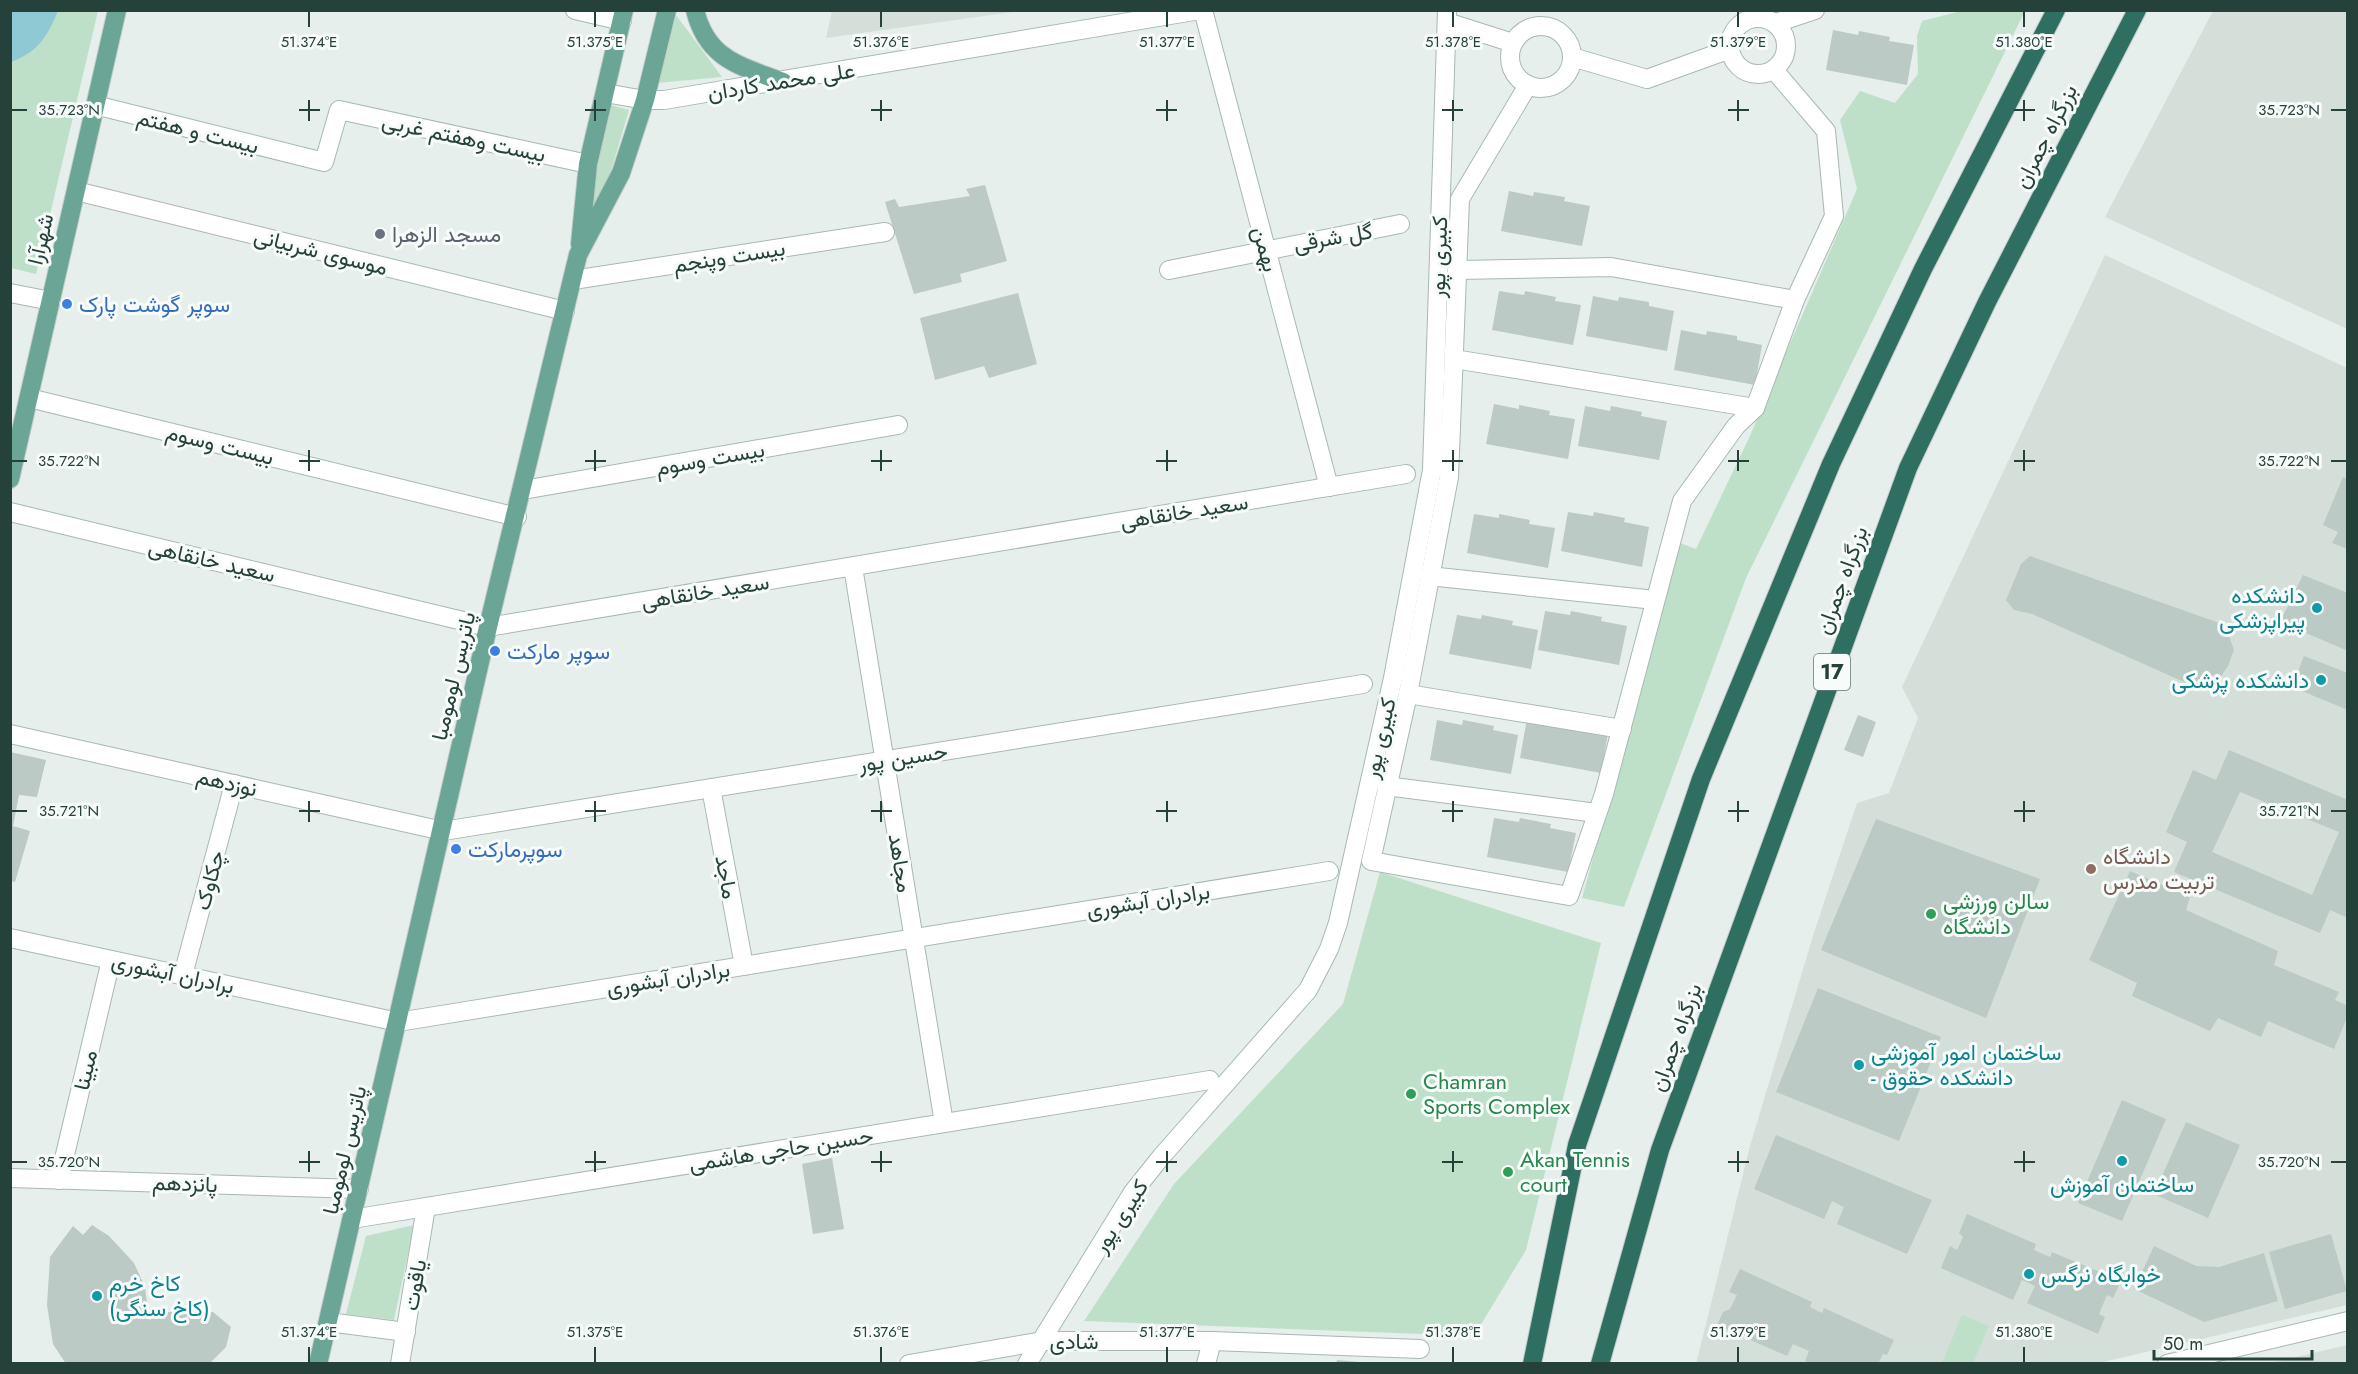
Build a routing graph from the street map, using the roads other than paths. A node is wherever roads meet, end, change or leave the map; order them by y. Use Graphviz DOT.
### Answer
graph roads {
  1 [pos="117,10"];
  2 [pos="575,10"];
  3 [pos="667,10"];
  4 [pos="695,10"];
  5 [pos="1201,10"];
  6 [pos="1815,10"];
  7 [pos="2056,10"];
  8 [pos="2137,10"];
  9 [pos="623,16"];
  10 [pos="1447,16"];
  11 [pos="1738,17"];
  12 [pos="1776,23"];
  13 [pos="1514,43"];
  14 [pos="1730,49"];
  15 [pos="1572,57"];
  16 [pos="1773,70"];
  17 [pos="783,82"];
  18 [pos="1528,85"];
  19 [pos="605,93"];
  20 [pos="645,100"];
  21 [pos="95,105"];
  22 [pos="324,162"];
  23 [pos="588,164"];
  24 [pos="76,191"];
  25 [pos="1400,224"];
  26 [pos="885,232"];
  27 [pos="1266,249"];
  28 [pos="578,255"];
  29 [pos="1168,270"];
  30 [pos="1457,270"];
  31 [pos="573,280"];
  32 [pos="10,293"];
  33 [pos="1795,300"];
  34 [pos="51,301"];
  35 [pos="565,311"];
  36 [pos="1454,359"];
  37 [pos="29,398"];
  38 [pos="1755,408"];
  39 [pos="898,425"];
  40 [pos="1406,474"];
  41 [pos="10,479"];
  42 [pos="1329,487"];
  43 [pos="523,490"];
  44 [pos="10,512"];
  45 [pos="517,517"];
  46 [pos="853,567"];
  47 [pos="1429,576"];
  48 [pos="1656,600"];
  49 [pos="488,627"];
  50 [pos="1364,684"];
  51 [pos="1408,694"];
  52 [pos="1622,729"];
  53 [pos="10,734"];
  54 [pos="884,760"];
  55 [pos="234,784"];
  56 [pos="1386,786"];
  57 [pos="711,788"];
  58 [pos="1598,813"];
  59 [pos="443,831"];
  60 [pos="1329,871"];
  61 [pos="10,938"];
  62 [pos="914,938"];
  63 [pos="111,960"];
  64 [pos="744,966"];
  65 [pos="183,975"];
  66 [pos="398,1022"];
  67 [pos="1210,1080"];
  68 [pos="944,1123"];
  69 [pos="10,1178"];
  70 [pos="59,1180"];
  71 [pos="359,1189"];
  72 [pos="426,1207"];
  73 [pos="352,1219"];
  74 [pos="2348,1321"];
  75 [pos="328,1322"];
  76 [pos="406,1332"];
  77 [pos="1042,1341"];
  78 [pos="1212,1341"];
  79 [pos="1420,1349"];
  80 [pos="318,1364"];
  81 [pos="400,1364"];
  82 [pos="909,1364"];
  83 [pos="1027,1364"];
  84 [pos="1206,1364"];
  85 [pos="1532,1364"];
  86 [pos="1600,1364"];
  87 [pos="2167,1364"];
  1 -- 21 [label="main road, شهرآرا"];
  2 -- 9 [label="street"];
  3 -- 20 [label="main road, پاتریس لومومبا"];
  4 -- 17 [label="main road"];
  5 -- 17 [label="street, علی محمد کاردان"];
  5 -- 27 [label="street, بهمن"];
  6 -- 12 [label="street"];
  7 -- 85 [label="highway"];
  8 -- 86 [label="highway, بزرگراه چمران / 17"];
  9 -- 19 [label="main road"];
  10 -- 13 [label="street"];
  10 -- 77 [label="street, کبیری پور"];
  11 -- 12 [label="street"];
  11 -- 14 [label="street"];
  12 -- 16 [label="street"];
  13 -- 15 [label="street"];
  13 -- 18 [label="street"];
  14 -- 15 [label="street"];
  14 -- 16 [label="street"];
  15 -- 18 [label="street"];
  16 -- 33 [label="street"];
  17 -- 20 [label="street, علی محمد کاردان"];
  18 -- 30 [label="street"];
  19 -- 20 [label="street, علی محمد کاردان"];
  19 -- 23 [label="main road"];
  20 -- 28 [label="main road, پاتریس لومومبا"];
  21 -- 22 [label="street, بیست و هفتم"];
  21 -- 24 [label="main road, شهرآرا"];
  22 -- 23 [label="street, بیست وهفتم غربی"];
  23 -- 28 [label="main road"];
  24 -- 34 [label="main road, شهرآرا"];
  24 -- 35 [label="street, موسوی شربیانی"];
  25 -- 27 [label="street, گل شرقی"];
  26 -- 31 [label="street, بیست وپنجم"];
  27 -- 29 [label="street, گل شرقی"];
  27 -- 42 [label="street, بهمن"];
  28 -- 31 [label="main road, پاتریس لومومبا"];
  30 -- 33 [label="street"];
  30 -- 36 [label="street"];
  31 -- 35 [label="main road, پاتریس لومومبا"];
  32 -- 34 [label="street"];
  33 -- 38 [label="street"];
  34 -- 37 [label="main road, شهرآرا"];
  35 -- 43 [label="main road, پاتریس لومومبا"];
  36 -- 38 [label="street"];
  36 -- 47 [label="street"];
  37 -- 41 [label="main road, شهرآرا"];
  37 -- 45 [label="street, بیست وسوم"];
  38 -- 48 [label="street"];
  39 -- 43 [label="street, بیست وسوم"];
  40 -- 42 [label="street, سعید خانقاهی"];
  42 -- 46 [label="street, سعید خانقاهی"];
  43 -- 45 [label="main road, پاتریس لومومبا"];
  44 -- 49 [label="street, سعید خانقاهی"];
  45 -- 49 [label="main road, پاتریس لومومبا"];
  46 -- 49 [label="street, سعید خانقاهی"];
  46 -- 54 [label="street, مجاهد"];
  47 -- 48 [label="street"];
  47 -- 51 [label="street"];
  48 -- 52 [label="street"];
  49 -- 59 [label="main road, پاتریس لومومبا"];
  50 -- 54 [label="street, حسین پور"];
  51 -- 52 [label="street"];
  51 -- 56 [label="street"];
  52 -- 58 [label="street"];
  53 -- 55 [label="street, نوزدهم"];
  54 -- 57 [label="street, حسین پور"];
  54 -- 62 [label="street, مجاهد"];
  55 -- 59 [label="street, نوزدهم"];
  55 -- 65 [label="street, چکاوک"];
  56 -- 58 [label="street"];
  56 -- 58 [label="street"];
  57 -- 59 [label="street, حسین پور"];
  57 -- 64 [label="street, ماجد"];
  59 -- 66 [label="main road, پاتریس لومومبا"];
  60 -- 62 [label="street, برادران آبشوری"];
  61 -- 63 [label="street, برادران آبشوری"];
  62 -- 64 [label="street, برادران آبشوری"];
  62 -- 68 [label="street, مجاهد"];
  63 -- 65 [label="street, برادران آبشوری"];
  63 -- 70 [label="street, مبینا"];
  64 -- 66 [label="street, برادران آبشوری"];
  65 -- 66 [label="street, برادران آبشوری"];
  66 -- 71 [label="main road, پاتریس لومومبا"];
  67 -- 68 [label="street, حسین حاجی هاشمی"];
  68 -- 72 [label="street, حسین حاجی هاشمی"];
  69 -- 70 [label="street, پانزدهم"];
  70 -- 71 [label="street, پانزدهم"];
  71 -- 73 [label="main road, پاتریس لومومبا"];
  72 -- 73 [label="street, حسین حاجی هاشمی"];
  72 -- 76 [label="street, یاقوت"];
  73 -- 75 [label="main road, پاتریس لومومبا"];
  74 -- 87 [label="street"];
  75 -- 76 [label="street"];
  75 -- 80 [label="main road, پاتریس لومومبا"];
  76 -- 81 [label="street, یاقوت"];
  77 -- 78 [label="street, شادی"];
  77 -- 82 [label="street, شادی"];
  77 -- 83 [label="street, کبیری پور"];
  78 -- 79 [label="street, شادی"];
  78 -- 84 [label="street"];
}
